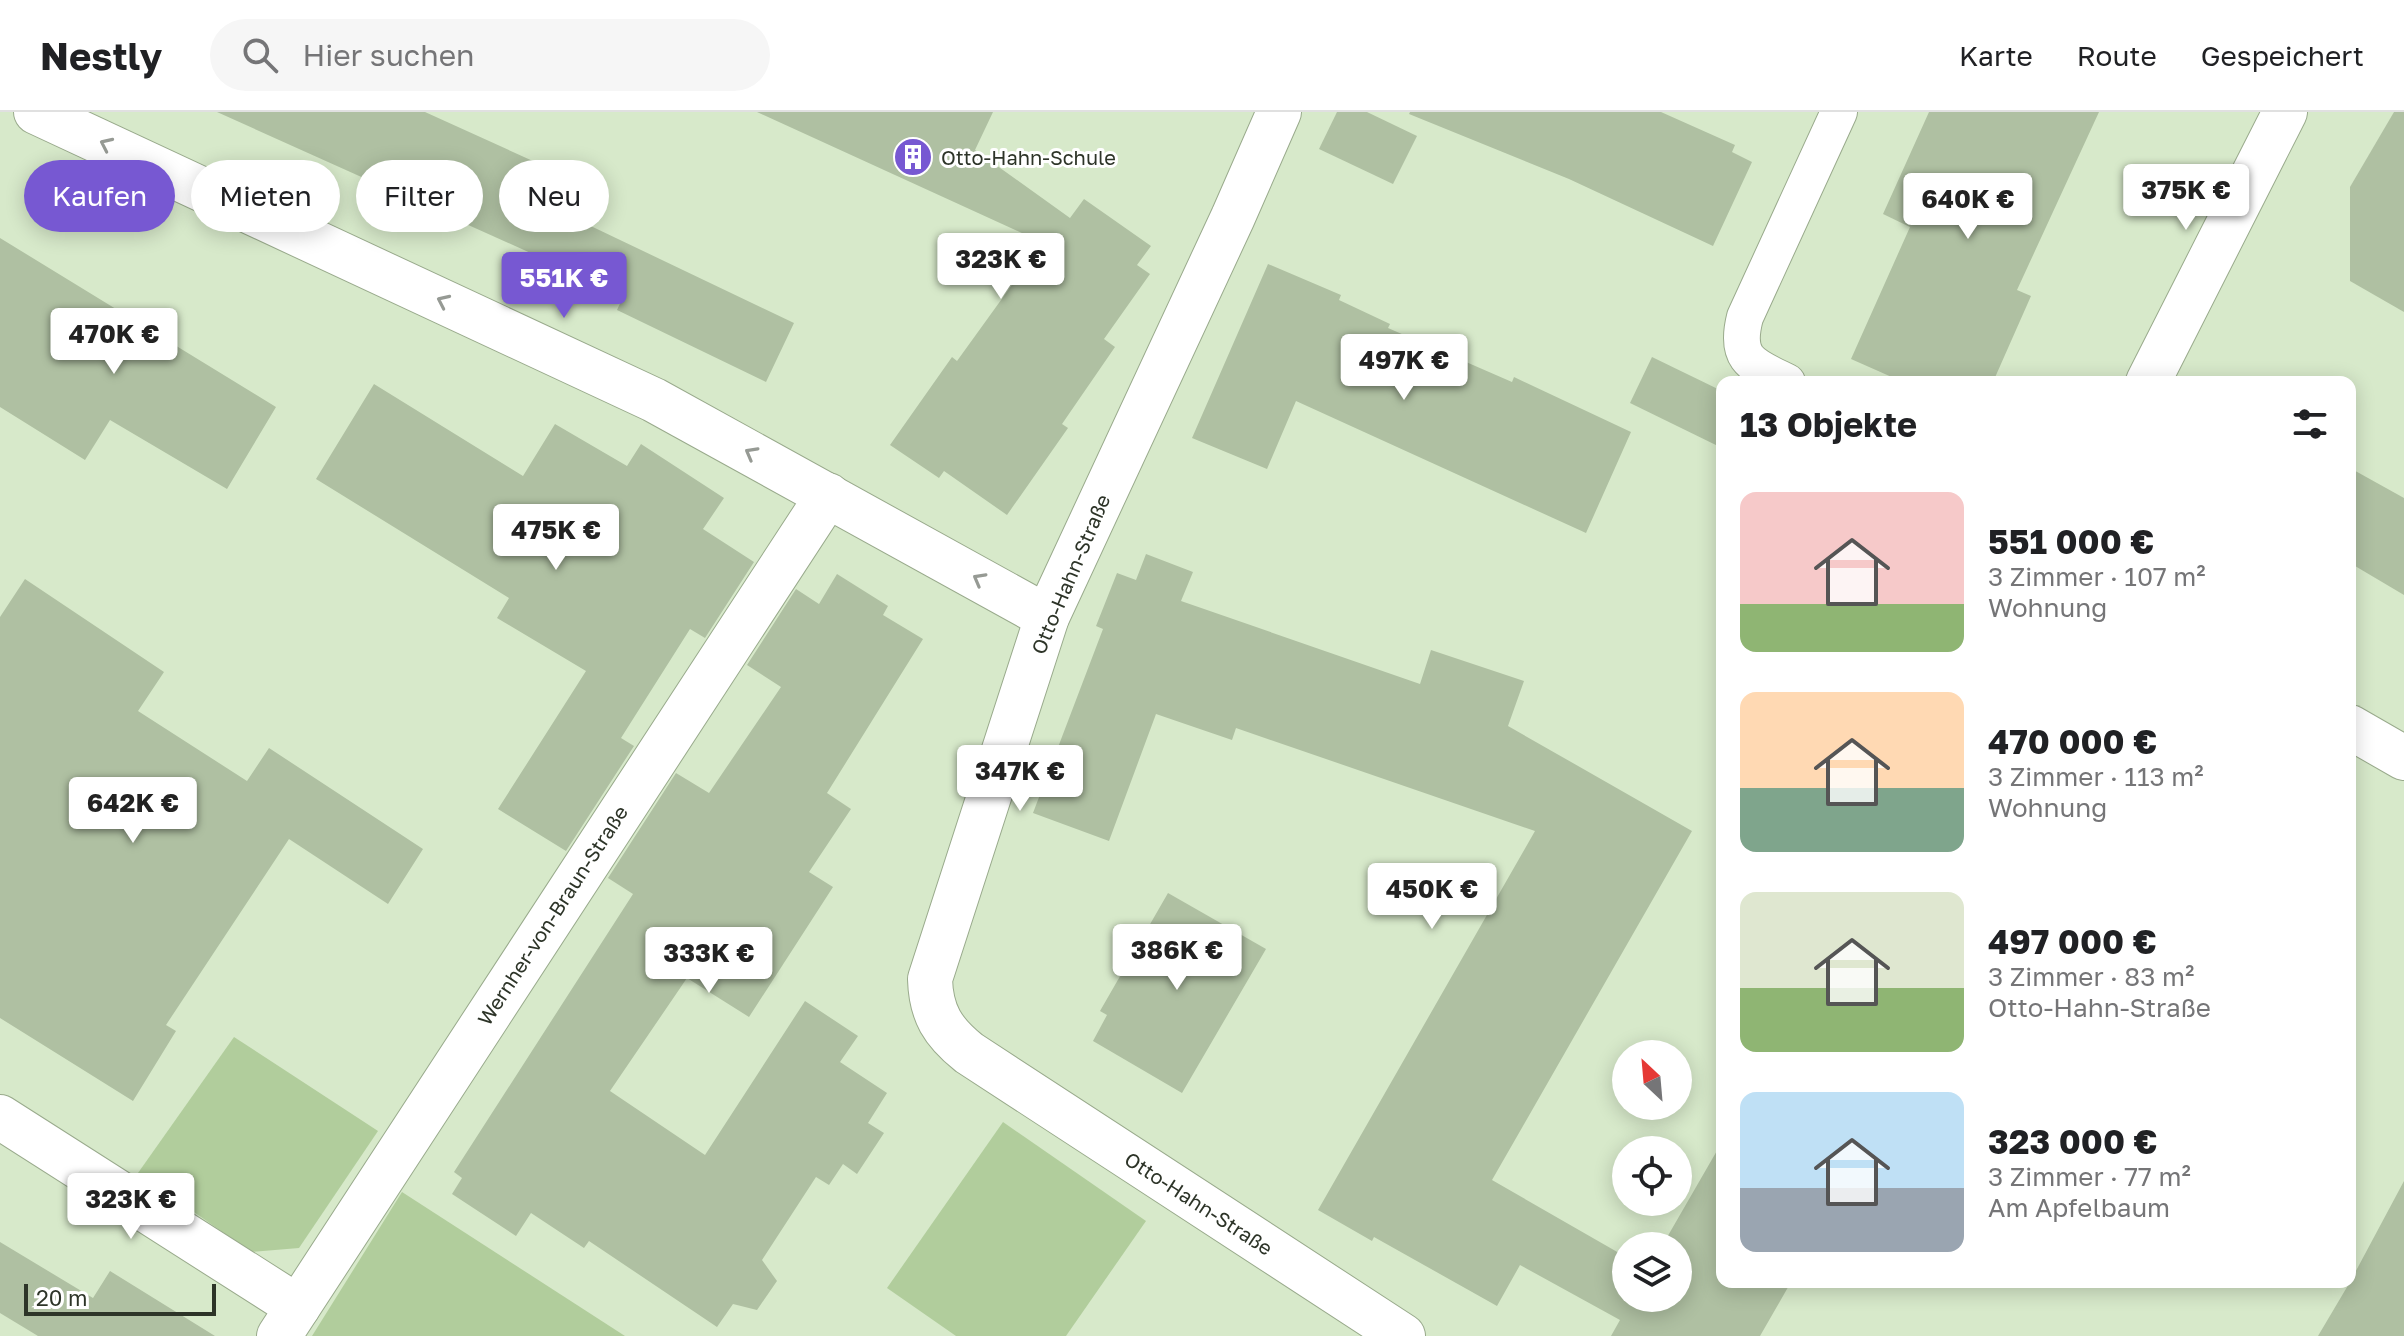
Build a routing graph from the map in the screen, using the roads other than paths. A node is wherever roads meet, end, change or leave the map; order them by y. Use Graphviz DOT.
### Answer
graph roads {
  1 [pos="36,112"];
  2 [pos="1279,112"];
  3 [pos="1839,112"];
  4 [pos="2285,112"];
  5 [pos="1774,376"];
  6 [pos="2151,376"];
  7 [pos="828,495"];
  8 [pos="1047,617"];
  9 [pos="2356,730"];
  10 [pos="2404,758"];
  11 [pos="0,1117"];
  12 [pos="288,1321"];
  13 [pos="1403,1336"];
  7 -- 1 [label="street, one-way"];
  2 -- 8 [label="street, Otto-Hahn-Straße"];
  3 -- 5 [label="lane"];
  4 -- 6 [label="street"];
  8 -- 7 [label="street, one-way"];
  7 -- 12 [label="street, Wernher-von-Braun-Straße"];
  8 -- 13 [label="street, Otto-Hahn-Straße"];
  9 -- 10 [label="street"];
  11 -- 12 [label="street"];
}
